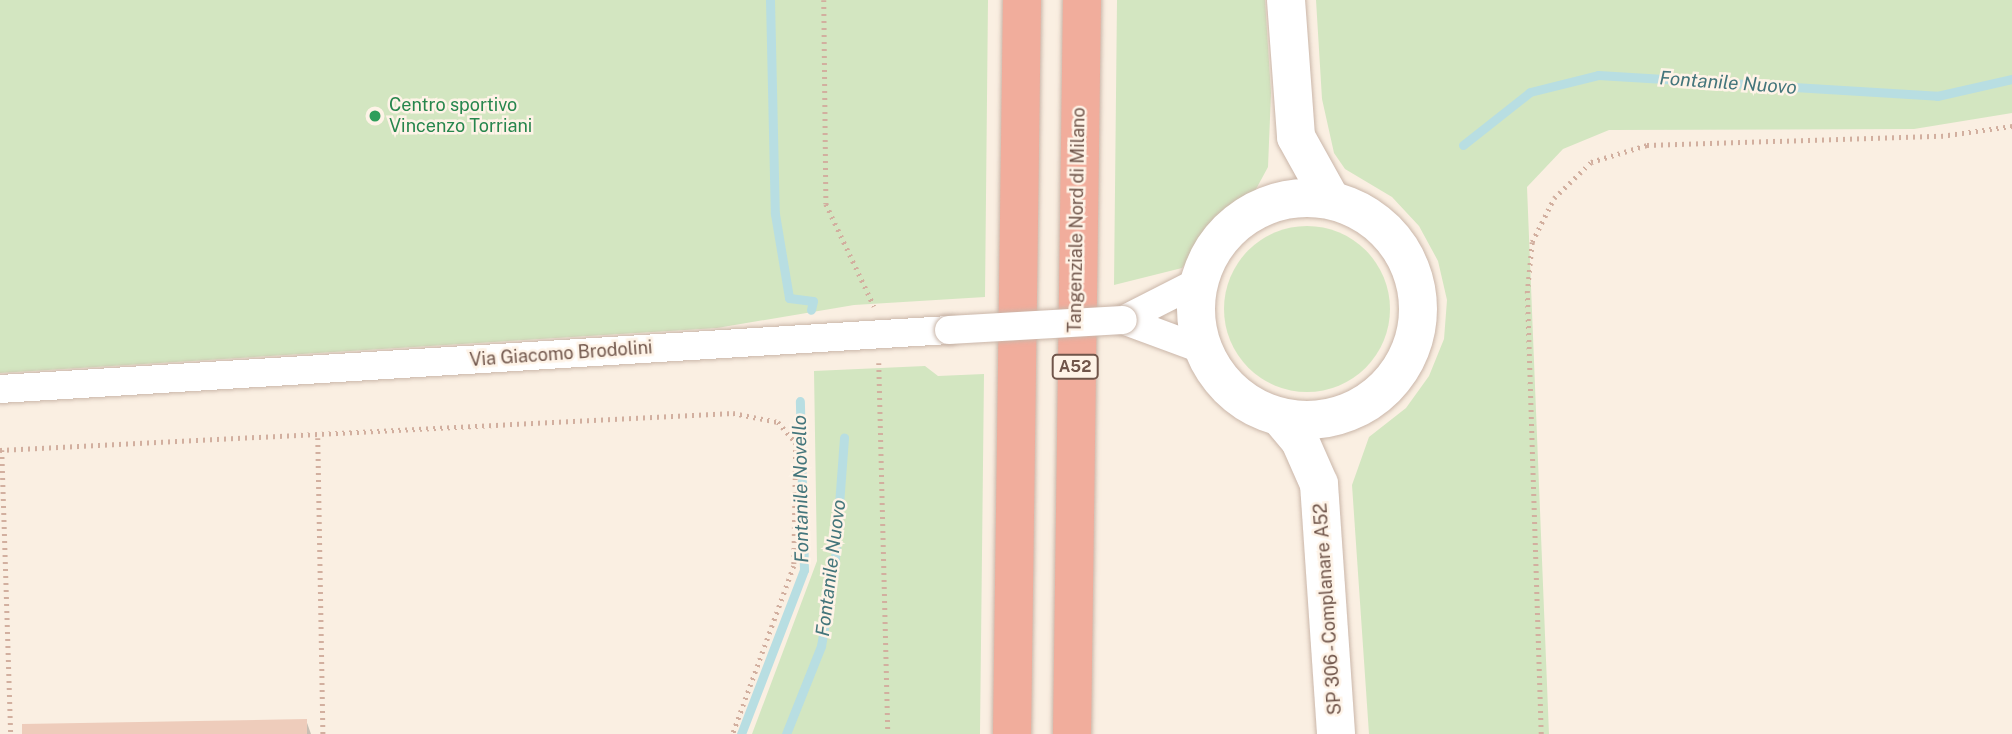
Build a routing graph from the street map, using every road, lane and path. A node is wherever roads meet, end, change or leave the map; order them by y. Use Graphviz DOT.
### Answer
graph roads {
  1 [pos="824,0"];
  2 [pos="1022,0"];
  3 [pos="1082,0"];
  4 [pos="1286,0"];
  5 [pos="2012,125"];
  6 [pos="1296,137"];
  7 [pos="1331,200"];
  8 [pos="1266,206"];
  9 [pos="1200,281"];
  10 [pos="877,316"];
  11 [pos="1123,320"];
  12 [pos="1204,351"];
  13 [pos="879,354"];
  14 [pos="0,389"];
  15 [pos="1346,414"];
  16 [pos="1280,417"];
  17 [pos="318,438"];
  18 [pos="1,450"];
  19 [pos="1319,484"];
  20 [pos="11,734"];
  21 [pos="323,734"];
  22 [pos="733,734"];
  23 [pos="888,734"];
  24 [pos="1012,734"];
  25 [pos="1072,734"];
  26 [pos="1336,734"];
  27 [pos="1541,734"];
  1 -- 10 [label="path"];
  2 -- 24 [label="highway"];
  3 -- 25 [label="highway, Tangenziale Nord di Milano / A52"];
  4 -- 6 [label="main road"];
  5 -- 27 [label="path"];
  6 -- 7 [label="main road"];
  6 -- 8 [label="main road"];
  7 -- 8 [label="main road"];
  7 -- 15 [label="main road"];
  8 -- 9 [label="main road"];
  9 -- 11 [label="street, Via Giacomo Brodolini"];
  9 -- 12 [label="main road"];
  11 -- 12 [label="street, Via Giacomo Brodolini"];
  11 -- 14 [label="street, Via Giacomo Brodolini, bridge"];
  12 -- 16 [label="main road"];
  13 -- 23 [label="path"];
  15 -- 16 [label="main road"];
  15 -- 19 [label="main road"];
  16 -- 19 [label="main road"];
  17 -- 18 [label="path"];
  17 -- 21 [label="path"];
  17 -- 22 [label="path"];
  18 -- 20 [label="path"];
  19 -- 26 [label="main road, SP 306 - Complanare A52"];
}
